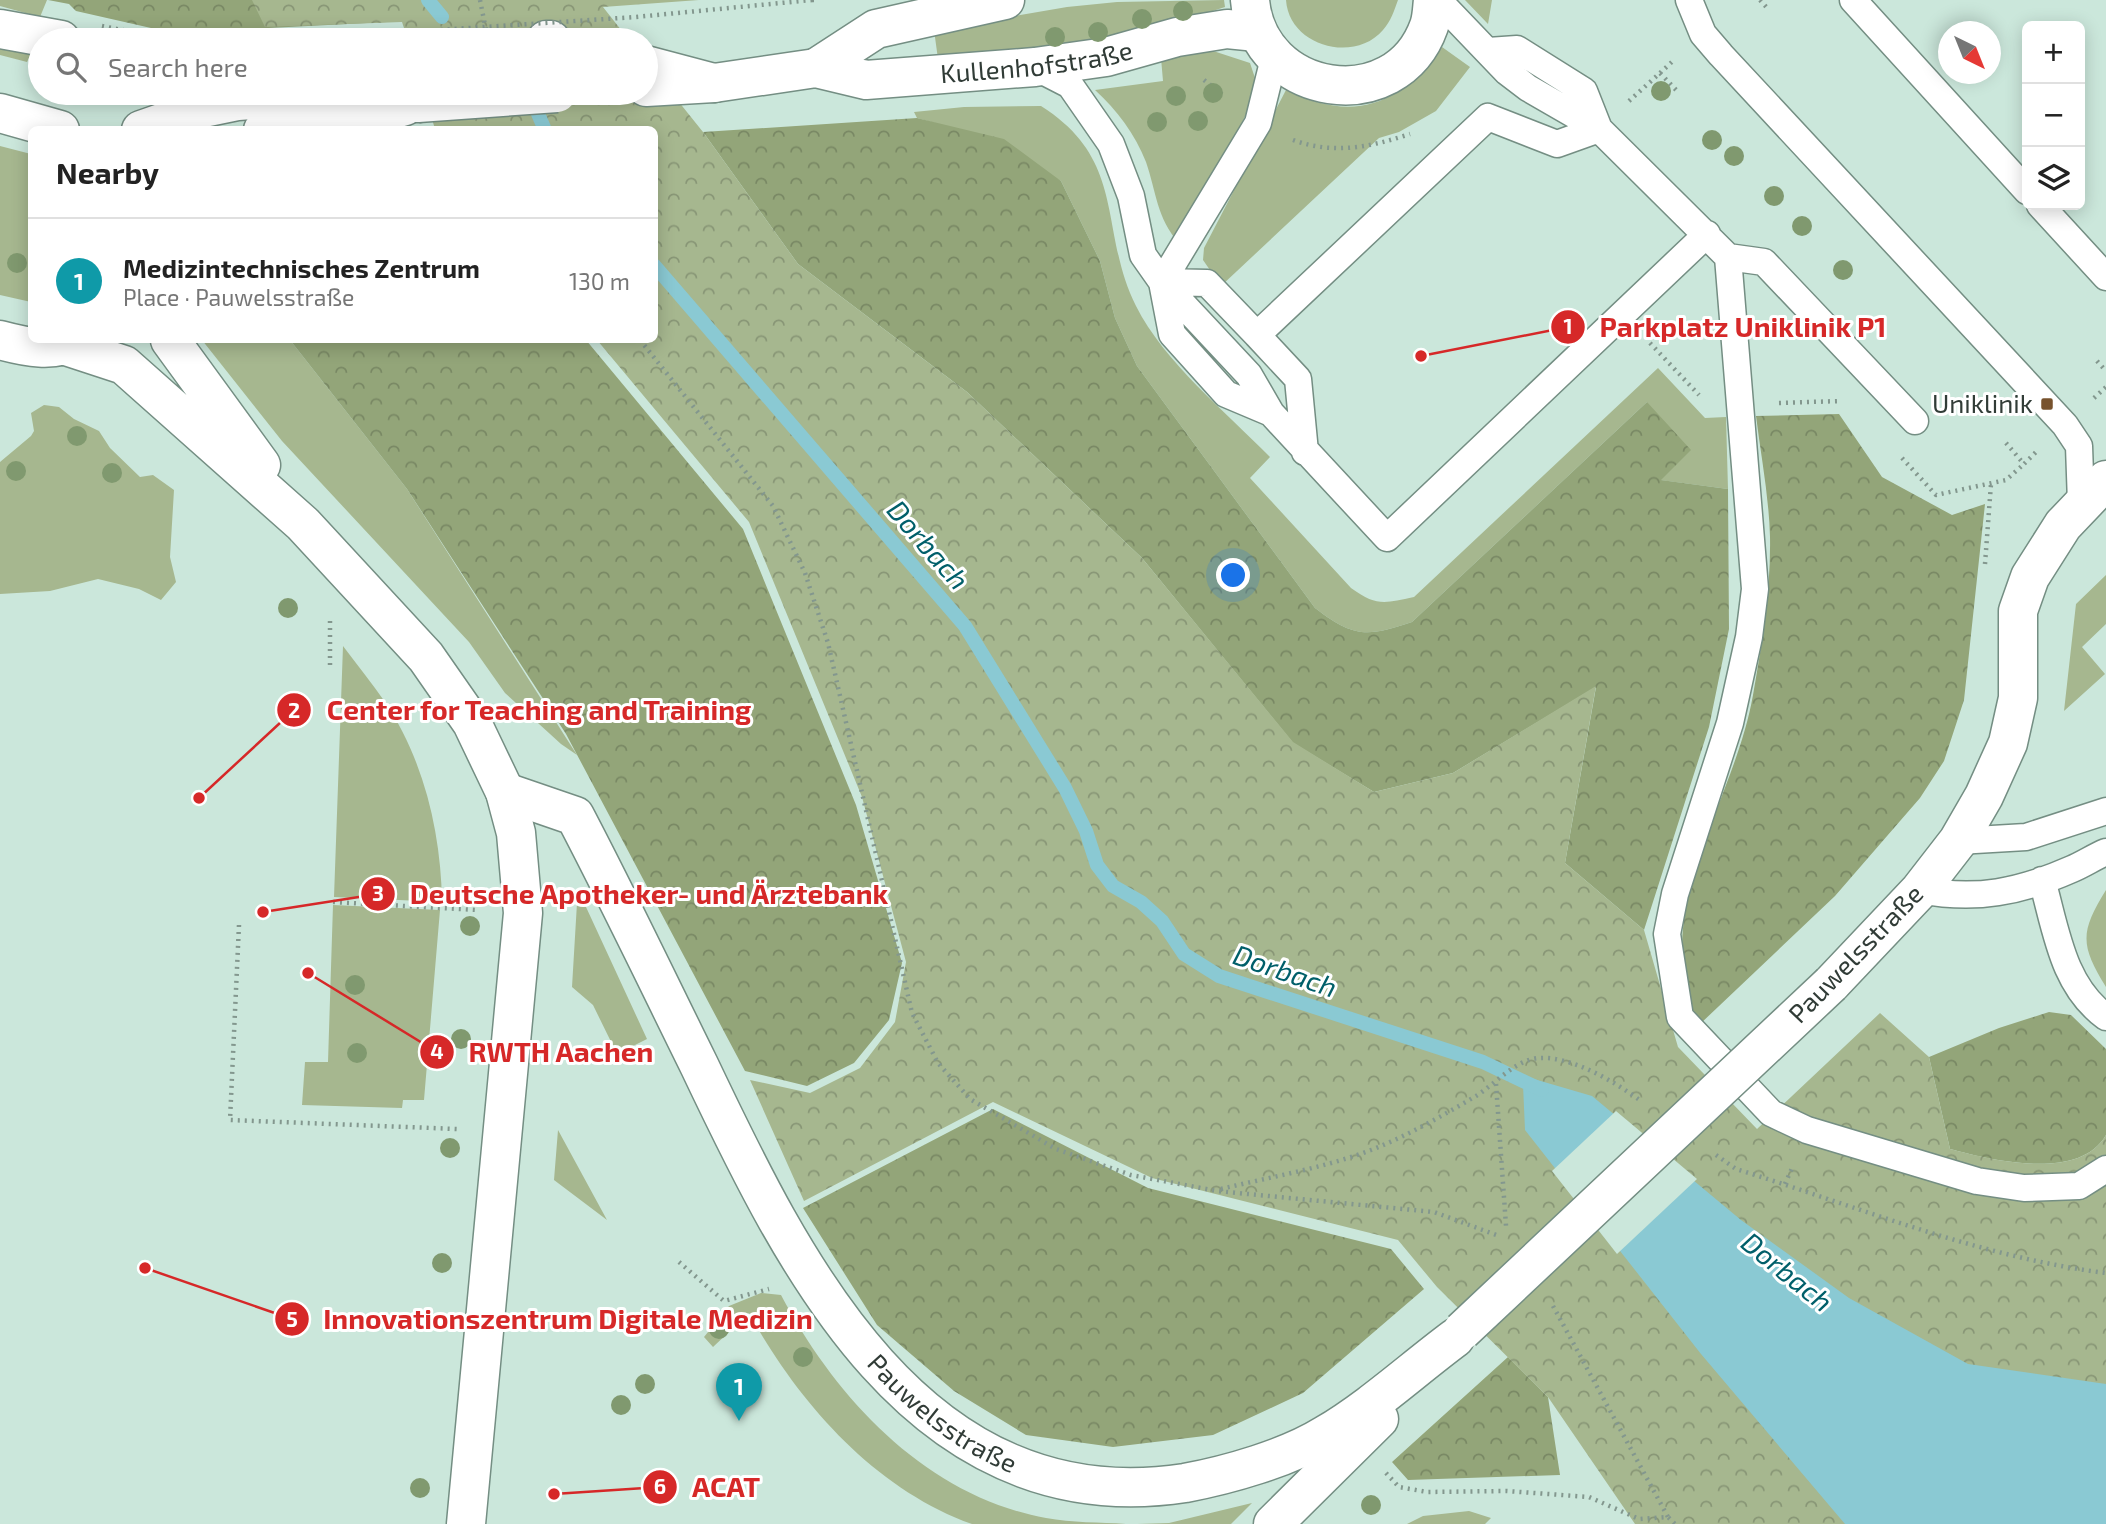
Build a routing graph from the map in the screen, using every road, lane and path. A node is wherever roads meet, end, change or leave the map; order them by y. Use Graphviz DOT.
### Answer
graph roads {
  1 [pos="480,0"];
  2 [pos="813,0"];
  3 [pos="1005,0"];
  4 [pos="1436,0"];
  5 [pos="1689,0"];
  6 [pos="1760,0"];
  7 [pos="1853,0"];
  8 [pos="1769,10"];
  9 [pos="99,25"];
  10 [pos="114,28"];
  11 [pos="470,28"];
  12 [pos="486,28"];
  13 [pos="0,29"];
  14 [pos="1260,30"];
  15 [pos="28,34"];
  16 [pos="1035,67"];
  17 [pos="658,68"];
  18 [pos="816,68"];
  19 [pos="714,83"];
  20 [pos="658,86"];
  21 [pos="1679,93"];
  22 [pos="219,105"];
  23 [pos="262,105"];
  24 [pos="315,105"];
  25 [pos="297,111"];
  26 [pos="0,113"];
  27 [pos="46,126"];
  28 [pos="152,126"];
  29 [pos="270,126"];
  30 [pos="1421,127"];
  31 [pos="1600,129"];
  32 [pos="1285,137"];
  33 [pos="2022,186"];
  34 [pos="2045,210"];
  35 [pos="1707,234"];
  36 [pos="1728,257"];
  37 [pos="2106,277"];
  38 [pos="1162,282"];
  39 [pos="1625,315"];
  40 [pos="1257,335"];
  41 [pos="0,340"];
  42 [pos="72,343"];
  43 [pos="172,343"];
  44 [pos="642,343"];
  45 [pos="2097,361"];
  46 [pos="2106,371"];
  47 [pos="1741,404"];
  48 [pos="1915,421"];
  49 [pos="1306,452"];
  50 [pos="2094,492"];
  51 [pos="303,524"];
  52 [pos="330,620"];
  53 [pos="330,665"];
  54 [pos="505,792"];
  55 [pos="2106,811"];
  56 [pos="1958,841"];
  57 [pos="2106,852"];
  58 [pos="2042,880"];
  59 [pos="1920,890"];
  60 [pos="334,902"];
  61 [pos="523,913"];
  62 [pos="239,925"];
  63 [pos="2106,1017"];
  64 [pos="1496,1084"];
  65 [pos="1634,1096"];
  66 [pos="502,1131"];
  67 [pos="1737,1169"];
  68 [pos="2106,1169"];
  69 [pos="1217,1191"];
  70 [pos="679,1262"];
  71 [pos="807,1272"];
  72 [pos="2106,1273"];
  73 [pos="1549,1300"];
  74 [pos="1458,1334"];
  75 [pos="1358,1441"];
  76 [pos="1668,1517"];
  77 [pos="1638,1521"];
  78 [pos="466,1524"];
  79 [pos="1273,1524"];
  80 [pos="1675,1524"];
  1 -- 12 [label="path"];
  2 -- 11 [label="path, bridge"];
  3 -- 18 [label="main road, Kullenhofstraße"];
  4 -- 14 [label="main road"];
  4 -- 31 [label="lane"];
  5 -- 50 [label="lane"];
  6 -- 8 [label="path"];
  7 -- 33 [label="lane"];
  9 -- 10 [label="path"];
  13 -- 15 [label="main road"];
  14 -- 16 [label="main road, Kullenhofstraße"];
  14 -- 38 [label="lane"];
  16 -- 18 [label="main road, Kullenhofstraße"];
  16 -- 38 [label="lane"];
  17 -- 19 [label="main road"];
  18 -- 19 [label="main road, Kullenhofstraße"];
  19 -- 20 [label="main road, Kullenhofstraße"];
  21 -- 31 [label="path"];
  22 -- 28 [label="main road"];
  23 -- 25 [label="main road"];
  24 -- 25 [label="main road, bridge"];
  25 -- 29 [label="main road"];
  26 -- 27 [label="main road"];
  30 -- 32 [label="path"];
  31 -- 35 [label="lane"];
  31 -- 40 [label="lane"];
  34 -- 37 [label="lane"];
  35 -- 36 [label="lane"];
  35 -- 39 [label="lane"];
  36 -- 47 [label="lane"];
  36 -- 48 [label="lane"];
  38 -- 40 [label="lane"];
  38 -- 49 [label="lane"];
  39 -- 47 [label="path"];
  39 -- 49 [label="lane"];
  40 -- 49 [label="lane"];
  41 -- 42 [label="main road"];
  42 -- 51 [label="main road"];
  43 -- 51 [label="main road"];
  44 -- 69 [label="path"];
  45 -- 46 [label="path"];
  47 -- 68 [label="lane"];
  50 -- 56 [label="main road, Pauwelsstraße"];
  51 -- 54 [label="main road"];
  52 -- 53 [label="path"];
  54 -- 61 [label="main road"];
  54 -- 71 [label="main road, Pauwelsstraße"];
  55 -- 56 [label="lane"];
  56 -- 59 [label="main road, Pauwelsstraße"];
  57 -- 58 [label="lane"];
  58 -- 59 [label="lane"];
  58 -- 63 [label="lane"];
  59 -- 74 [label="main road, Pauwelsstraße, bridge"];
  60 -- 61 [label="path"];
  61 -- 66 [label="main road"];
  62 -- 66 [label="path"];
  64 -- 65 [label="path"];
  64 -- 69 [label="path"];
  64 -- 69 [label="path"];
  66 -- 78 [label="main road"];
  67 -- 72 [label="path"];
  70 -- 71 [label="path"];
  71 -- 74 [label="main road, Pauwelsstraße"];
  73 -- 76 [label="path"];
  74 -- 75 [label="main road, Pauwelsstraße"];
  75 -- 77 [label="path"];
  75 -- 79 [label="main road, Pauwelsstraße"];
  76 -- 77 [label="path"];
  76 -- 80 [label="path"];
}
